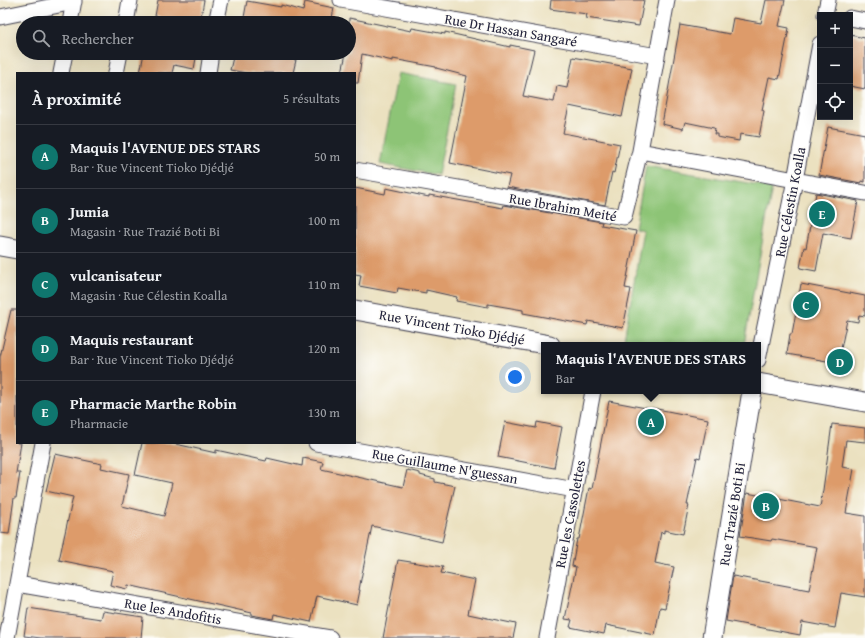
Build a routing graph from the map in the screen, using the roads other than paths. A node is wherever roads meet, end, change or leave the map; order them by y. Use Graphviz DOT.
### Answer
graph roads {
  1 [pos="130,0"];
  2 [pos="220,0"];
  3 [pos="341,0"];
  4 [pos="667,0"];
  5 [pos="74,1"];
  6 [pos="71,16"];
  7 [pos="127,16"];
  8 [pos="217,16"];
  9 [pos="0,17"];
  10 [pos="853,19"];
  11 [pos="865,21"];
  12 [pos="819,48"];
  13 [pos="657,56"];
  14 [pos="64,60"];
  15 [pos="119,60"];
  16 [pos="210,60"];
  17 [pos="61,72"];
  18 [pos="116,72"];
  19 [pos="208,72"];
  20 [pos="640,151"];
  21 [pos="356,170"];
  22 [pos="795,180"];
  23 [pos="865,193"];
  24 [pos="0,246"];
  25 [pos="16,249"];
  26 [pos="356,310"];
  27 [pos="541,343"];
  28 [pos="761,345"];
  29 [pos="761,384"];
  30 [pos="592,394"];
  31 [pos="752,394"];
  32 [pos="865,402"];
  33 [pos="43,444"];
  34 [pos="322,444"];
  35 [pos="575,490"];
  36 [pos="17,584"];
  37 [pos="7,638"];
  38 [pos="330,638"];
  39 [pos="547,638"];
  40 [pos="712,638"];
  1 -- 7 [label="street"];
  2 -- 8 [label="street"];
  3 -- 13 [label="street, Rue Dr Hassan Sangaré"];
  4 -- 13 [label="street, Rue Ibrahim Meité"];
  5 -- 6 [label="street"];
  5 -- 9 [label="street"];
  10 -- 11 [label="street"];
  12 -- 22 [label="street, Rue Célestin Koalla"];
  13 -- 20 [label="street, Rue Ibrahim Meité"];
  14 -- 17 [label="street"];
  15 -- 18 [label="street"];
  16 -- 19 [label="street"];
  20 -- 21 [label="street, Rue Ibrahim Meité"];
  20 -- 22 [label="street"];
  22 -- 23 [label="street"];
  22 -- 28 [label="street, Rue Célestin Koalla"];
  24 -- 25 [label="street"];
  26 -- 27 [label="street, Rue Vincent Tioko Djédjé"];
  29 -- 32 [label="street"];
  30 -- 35 [label="street, Rue les Cassolettes"];
  31 -- 40 [label="street, Rue Trazié Boti Bi"];
  33 -- 36 [label="street"];
  34 -- 35 [label="street, Rue Guillaume N'guessan"];
  35 -- 39 [label="street, Rue les Cassolettes"];
  36 -- 37 [label="street"];
  36 -- 38 [label="street, Rue les Andofitis"];
}
